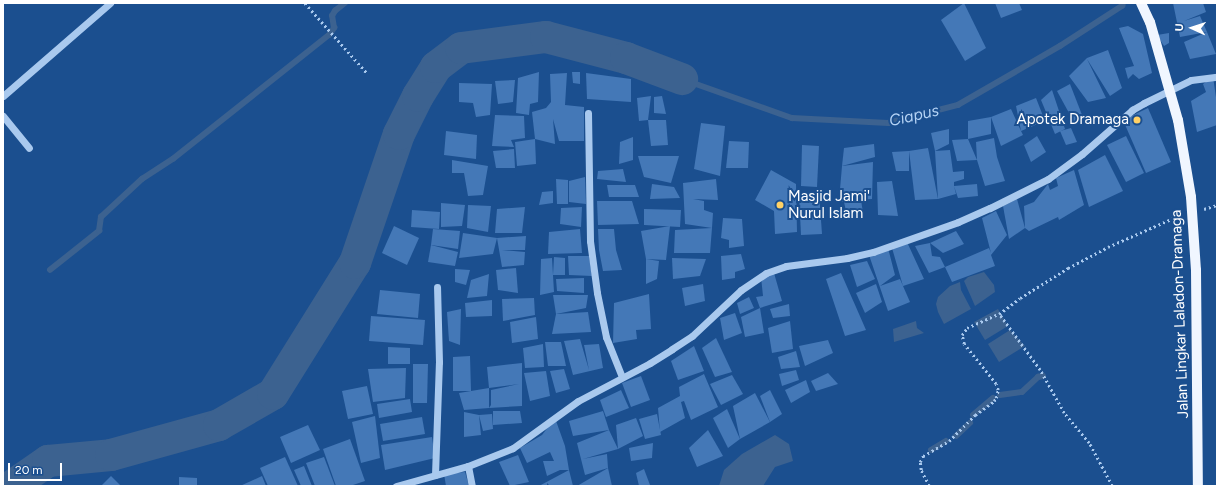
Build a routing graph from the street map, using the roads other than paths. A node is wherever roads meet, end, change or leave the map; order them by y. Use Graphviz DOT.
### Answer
graph roads {
  1 [pos="110,3"];
  2 [pos="1141,3"];
  3 [pos="1217,77"];
  4 [pos="1170,89"];
  5 [pos="3,96"];
  6 [pos="588,113"];
  7 [pos="3,116"];
  8 [pos="29,148"];
  9 [pos="437,287"];
  10 [pos="622,377"];
  11 [pos="468,466"];
  12 [pos="435,475"];
  13 [pos="396,486"];
  14 [pos="472,486"];
  15 [pos="1198,486"];
  1 -- 5 [label="street"];
  2 -- 4 [label="main road, Jalan Lingkar Laladon-Dramaga"];
  3 -- 4 [label="street"];
  4 -- 10 [label="street"];
  4 -- 15 [label="main road, Jalan Lingkar Laladon-Dramaga"];
  6 -- 10 [label="street"];
  7 -- 8 [label="street"];
  9 -- 12 [label="street"];
  10 -- 11 [label="street"];
  11 -- 12 [label="street"];
  11 -- 14 [label="street"];
  12 -- 13 [label="street"];
}
